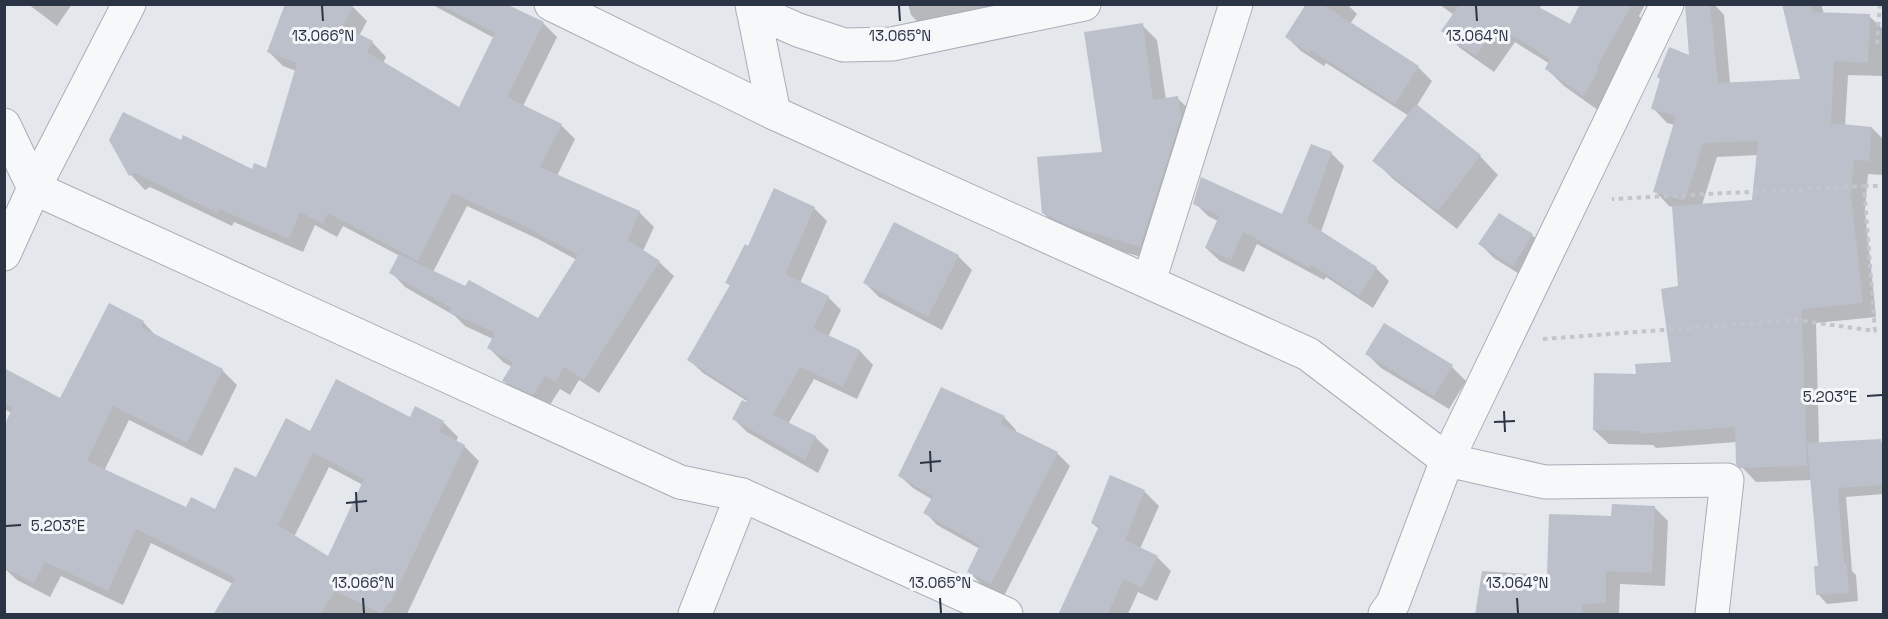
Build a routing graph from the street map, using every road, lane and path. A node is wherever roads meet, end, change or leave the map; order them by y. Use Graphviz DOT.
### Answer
graph roads {
  1 [pos="129,4"];
  2 [pos="551,4"];
  3 [pos="1084,4"];
  4 [pos="1236,4"];
  5 [pos="1667,4"];
  6 [pos="1880,4"];
  7 [pos="752,7"];
  8 [pos="1884,44"];
  9 [pos="774,113"];
  10 [pos="4,125"];
  11 [pos="1864,186"];
  12 [pos="1884,186"];
  13 [pos="34,188"];
  14 [pos="1572,201"];
  15 [pos="4,254"];
  16 [pos="1149,281"];
  17 [pos="1504,342"];
  18 [pos="1447,460"];
  19 [pos="742,495"];
  20 [pos="695,615"];
  21 [pos="1006,615"];
  22 [pos="1385,615"];
  23 [pos="1712,615"];
  1 -- 13 [label="street"];
  2 -- 9 [label="street"];
  3 -- 7 [label="street"];
  4 -- 16 [label="street"];
  5 -- 14 [label="street"];
  6 -- 8 [label="path"];
  7 -- 9 [label="street"];
  9 -- 16 [label="street"];
  10 -- 13 [label="street"];
  11 -- 12 [label="path"];
  11 -- 14 [label="path"];
  11 -- 17 [label="path"];
  13 -- 15 [label="street"];
  13 -- 19 [label="street"];
  14 -- 17 [label="street"];
  16 -- 18 [label="street"];
  17 -- 18 [label="street"];
  18 -- 22 [label="street"];
  18 -- 23 [label="street"];
  19 -- 20 [label="street"];
  19 -- 21 [label="street"];
}
